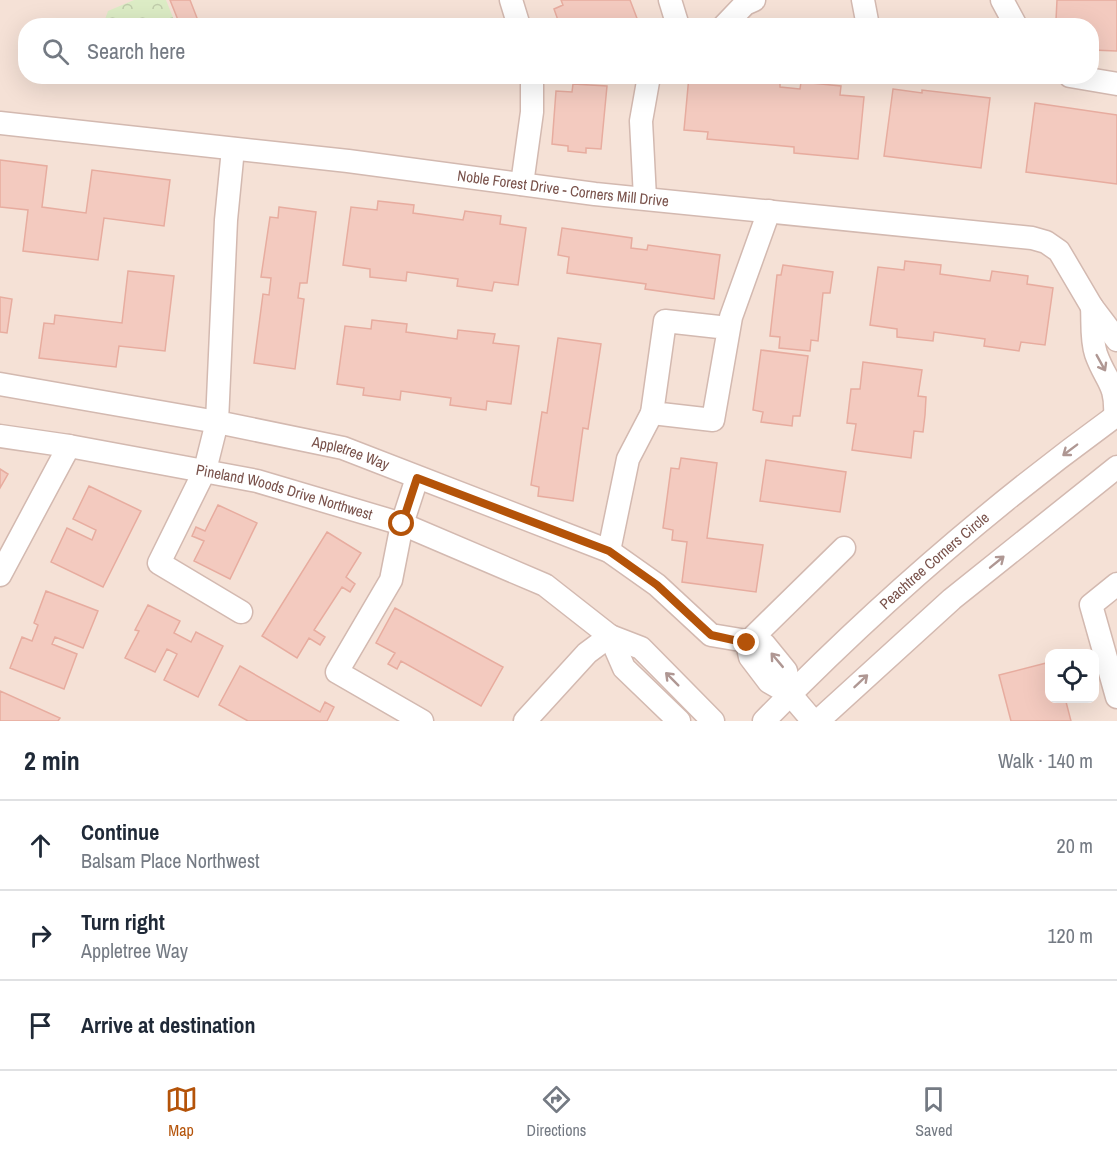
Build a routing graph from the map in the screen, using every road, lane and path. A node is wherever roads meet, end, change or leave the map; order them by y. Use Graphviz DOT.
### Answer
graph roads {
  1 [pos="510,0"];
  2 [pos="670,0"];
  3 [pos="754,0"];
  4 [pos="863,0"];
  5 [pos="1002,0"];
  6 [pos="516,18"];
  7 [pos="676,18"];
  8 [pos="732,18"];
  9 [pos="866,18"];
  10 [pos="1012,18"];
  11 [pos="1099,81"];
  12 [pos="532,84"];
  13 [pos="648,84"];
  14 [pos="1117,84"];
  15 [pos="0,123"];
  16 [pos="233,149"];
  17 [pos="522,184"];
  18 [pos="645,198"];
  19 [pos="769,211"];
  20 [pos="1092,307"];
  21 [pos="728,328"];
  22 [pos="1117,340"];
  23 [pos="0,384"];
  24 [pos="652,413"];
  25 [pos="1116,416"];
  26 [pos="218,422"];
  27 [pos="0,436"];
  28 [pos="69,446"];
  29 [pos="1117,467"];
  30 [pos="205,470"];
  31 [pos="417,478"];
  32 [pos="402,524"];
  33 [pos="844,548"];
  34 [pos="609,551"];
  35 [pos="0,575"];
  36 [pos="1117,584"];
  37 [pos="241,612"];
  38 [pos="610,636"];
  39 [pos="747,643"];
  40 [pos="790,694"];
  41 [pos="1117,697"];
  42 [pos="422,721"];
  43 [pos="525,721"];
  44 [pos="679,721"];
  45 [pos="713,721"];
  46 [pos="764,721"];
  47 [pos="813,721"];
  48 [pos="818,721"];
  1 -- 6 [label="street"];
  2 -- 7 [label="street"];
  3 -- 8 [label="street"];
  4 -- 9 [label="street"];
  5 -- 10 [label="street"];
  11 -- 14 [label="street"];
  12 -- 17 [label="street"];
  13 -- 18 [label="street"];
  15 -- 16 [label="street, Noble Forest Drive - Corners Mill Drive"];
  16 -- 17 [label="street, Noble Forest Drive - Corners Mill Drive"];
  16 -- 26 [label="street"];
  17 -- 18 [label="street, Noble Forest Drive - Corners Mill Drive"];
  18 -- 19 [label="street, Noble Forest Drive - Corners Mill Drive"];
  19 -- 20 [label="street, Noble Forest Drive - Corners Mill Drive"];
  19 -- 21 [label="street"];
  20 -- 22 [label="street, Noble Forest Drive - Corners Mill Drive"];
  20 -- 25 [label="street, one-way"];
  21 -- 24 [label="street"];
  21 -- 24 [label="street"];
  23 -- 26 [label="street, Appletree Way"];
  24 -- 34 [label="street"];
  25 -- 40 [label="street, Peachtree Corners Circle, one-way"];
  26 -- 30 [label="street"];
  26 -- 31 [label="street, Appletree Way"];
  27 -- 28 [label="street, Pineland Woods Drive Northwest"];
  28 -- 30 [label="street, Pineland Woods Drive Northwest"];
  28 -- 35 [label="street"];
  48 -- 29 [label="street, one-way"];
  30 -- 32 [label="street, Pineland Woods Drive Northwest"];
  30 -- 37 [label="street"];
  31 -- 32 [label="street"];
  31 -- 34 [label="street, Appletree Way"];
  32 -- 38 [label="street, Pineland Woods Drive Northwest"];
  32 -- 42 [label="street"];
  33 -- 39 [label="street"];
  34 -- 39 [label="street, Appletree Way"];
  36 -- 41 [label="street"];
  38 -- 43 [label="street"];
  38 -- 44 [label="street, Pineland Woods Drive Northwest"];
  45 -- 38 [label="street, Pineland Woods Drive Northwest, one-way"];
  39 -- 40 [label="street, Appletree Way"];
  40 -- 46 [label="street, Peachtree Corners Circle"];
  40 -- 47 [label="street, Appletree Way"];
}
